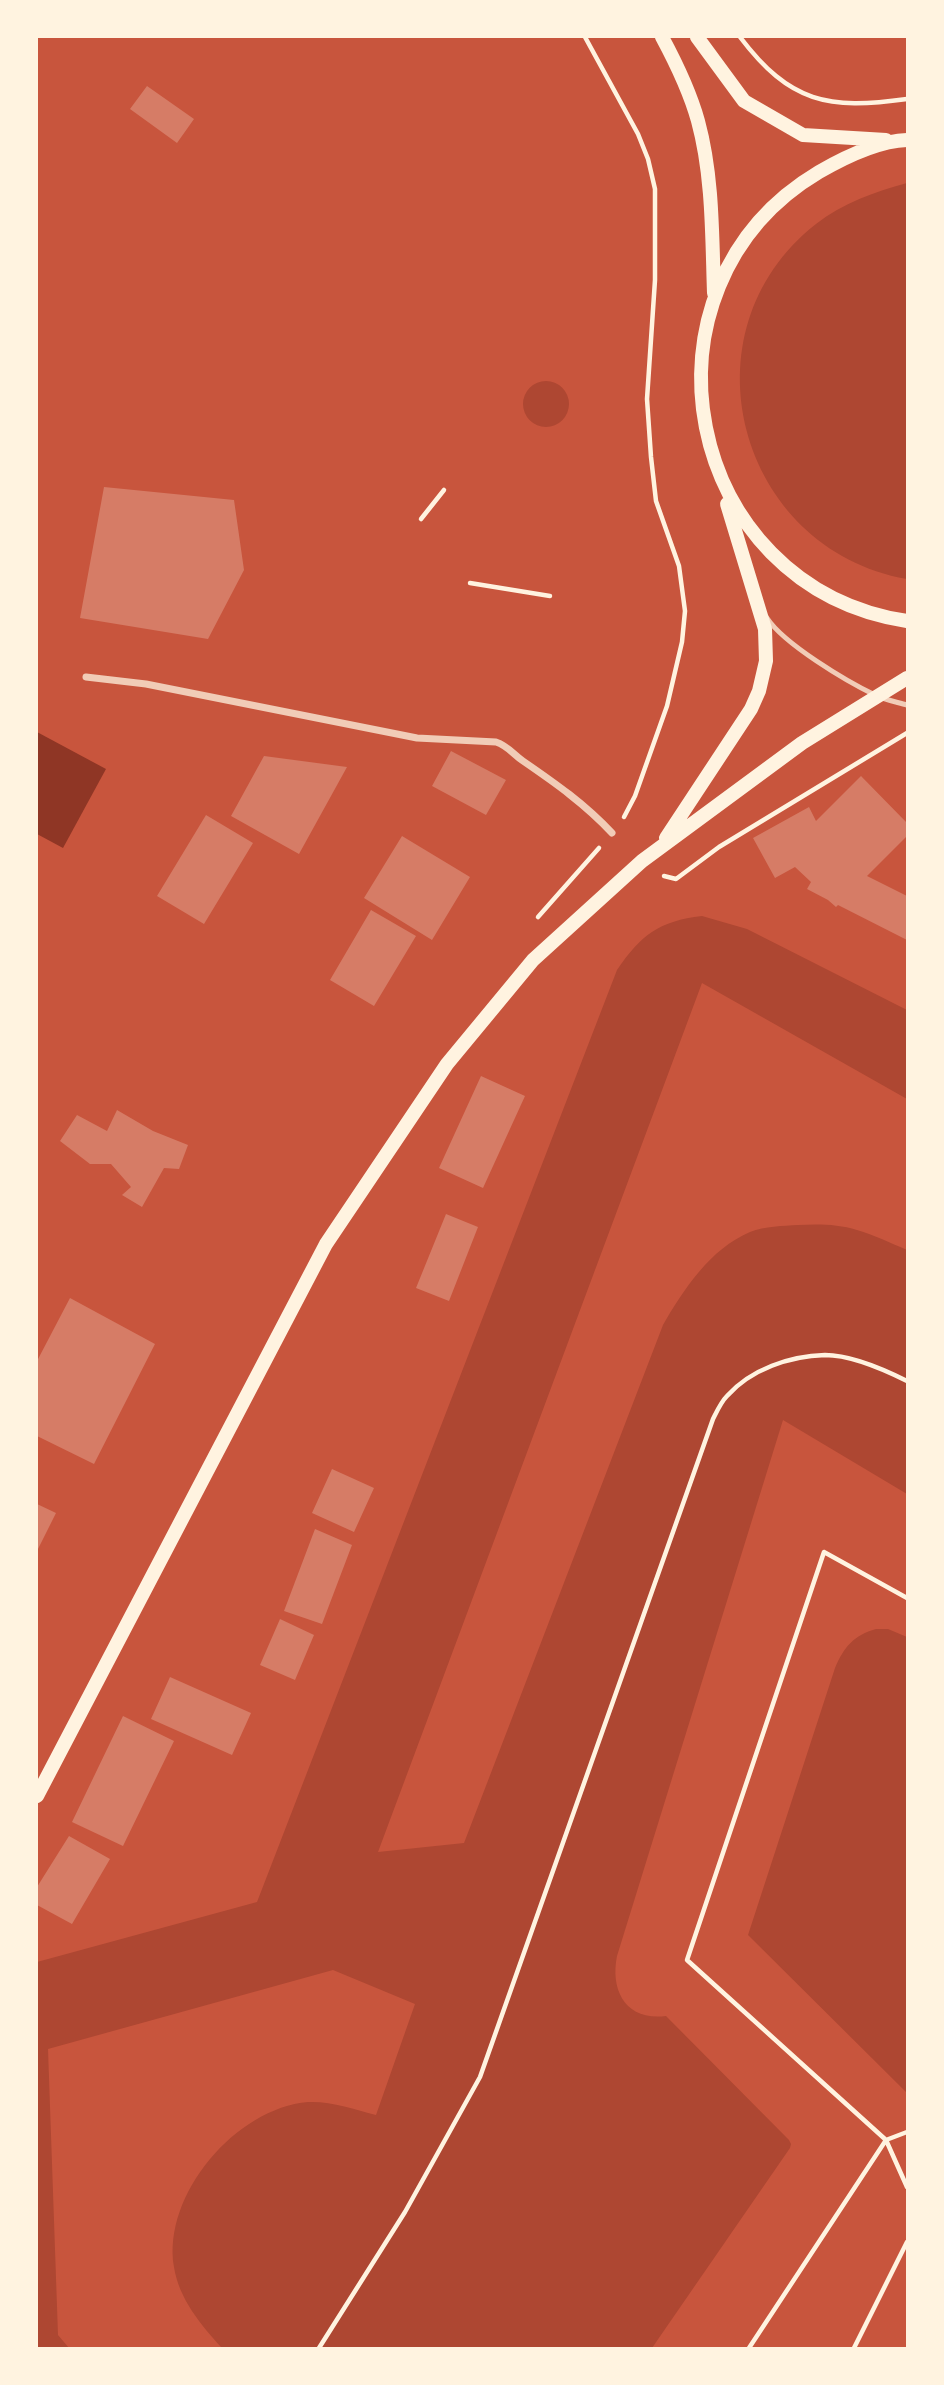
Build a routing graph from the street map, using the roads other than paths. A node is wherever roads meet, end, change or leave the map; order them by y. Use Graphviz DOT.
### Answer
graph roads {
  1 [pos="662,37"];
  2 [pos="696,37"];
  3 [pos="891,140"];
  4 [pos="907,140"];
  5 [pos="714,299"];
  6 [pos="711,454"];
  7 [pos="759,603"];
  8 [pos="907,621"];
  9 [pos="86,677"];
  10 [pos="907,678"];
  11 [pos="878,696"];
  12 [pos="907,705"];
  13 [pos="612,833"];
  14 [pos="661,845"];
  15 [pos="37,1796"];
  1 -- 5 [label="main road"];
  2 -- 3 [label="main road"];
  3 -- 4 [label="main road"];
  3 -- 5 [label="main road"];
  5 -- 6 [label="main road"];
  6 -- 7 [label="main road"];
  6 -- 8 [label="main road"];
  7 -- 11 [label="lane"];
  7 -- 14 [label="main road"];
  9 -- 13 [label="street"];
  10 -- 11 [label="main road"];
  11 -- 12 [label="lane"];
  11 -- 14 [label="main road"];
  14 -- 15 [label="main road"];
}
